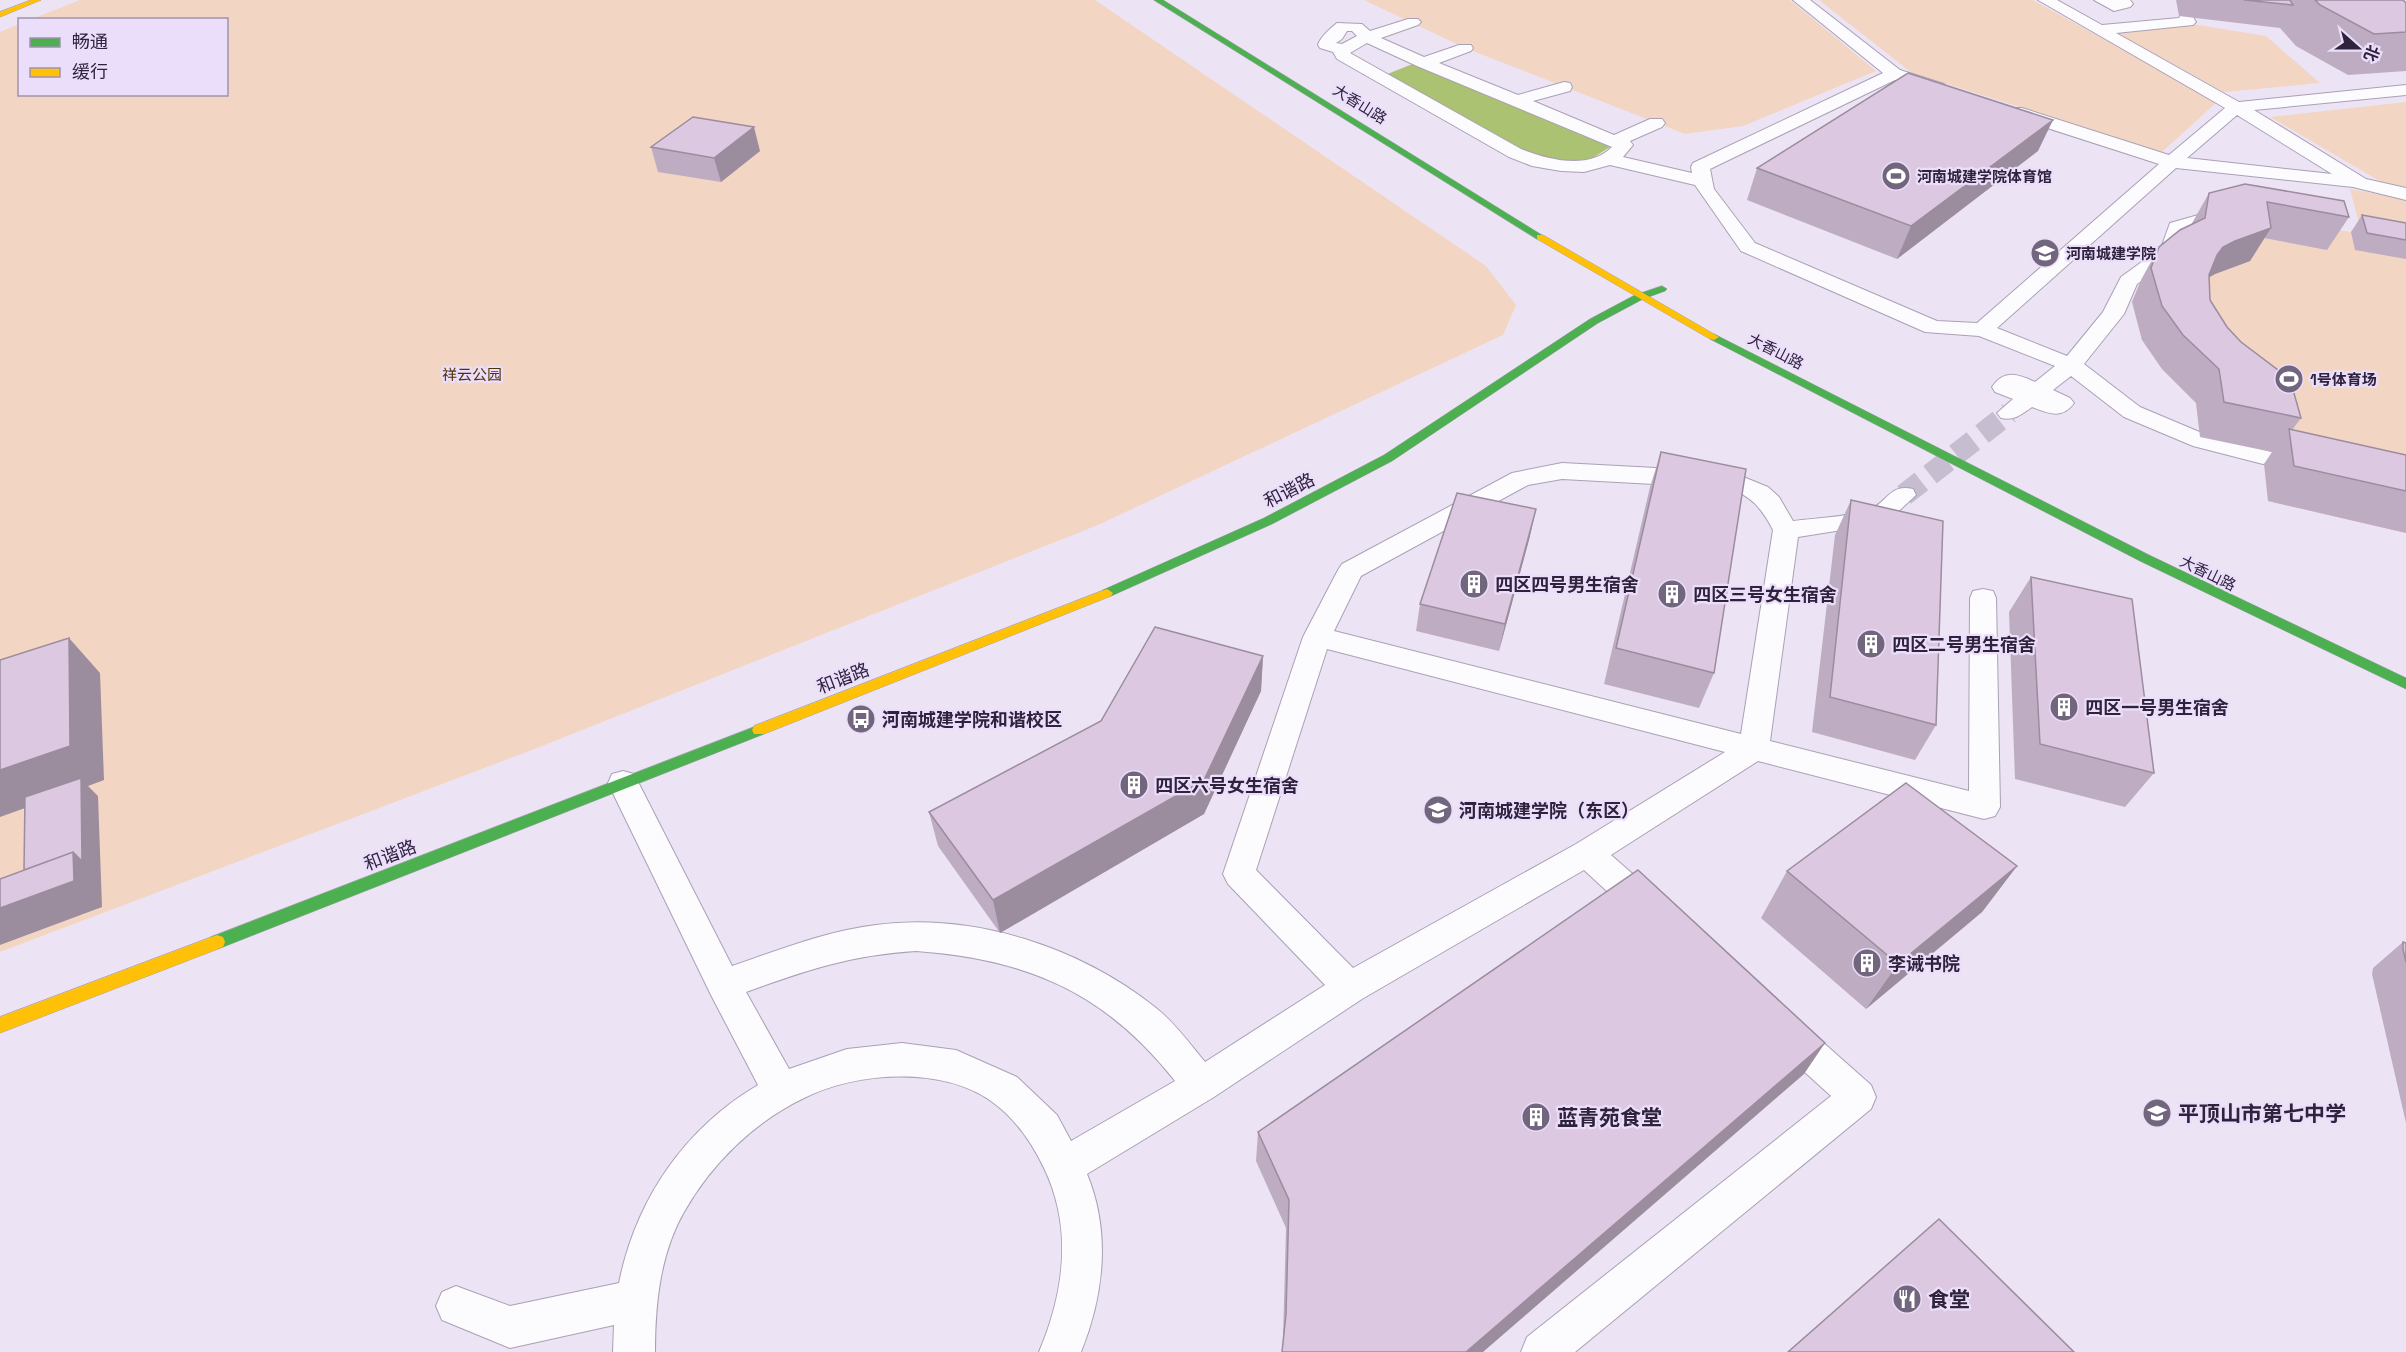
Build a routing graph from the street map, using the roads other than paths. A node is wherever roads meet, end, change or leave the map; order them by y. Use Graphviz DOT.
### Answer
graph roads {
  1 [pos="37,0"];
  2 [pos="1158,0"];
  3 [pos="1181,0"];
  4 [pos="1800,0"];
  5 [pos="2046,0"];
  6 [pos="2102,0"];
  7 [pos="2121,3"];
  8 [pos="0,15"];
  9 [pos="2186,17"];
  10 [pos="1413,22"];
  11 [pos="2148,25"];
  12 [pos="2099,30"];
  13 [pos="1367,37"];
  14 [pos="1465,48"];
  15 [pos="1275,56"];
  16 [pos="1371,57"];
  17 [pos="1420,61"];
  18 [pos="1894,74"];
  19 [pos="1564,87"];
  20 [pos="2406,90"];
  21 [pos="1960,95"];
  22 [pos="1516,101"];
  23 [pos="1994,106"];
  24 [pos="2236,107"];
  25 [pos="1656,123"];
  26 [pos="1616,148"];
  27 [pos="2172,162"];
  28 [pos="2313,178"];
  29 [pos="1703,181"];
  30 [pos="2359,183"];
  31 [pos="2406,194"];
  32 [pos="2318,196"];
  33 [pos="2233,211"];
  34 [pos="1641,277"];
  35 [pos="1639,297"];
  36 [pos="1982,330"];
  37 [pos="2071,364"];
  38 [pos="2009,413"];
  39 [pos="2263,457"];
  40 [pos="1904,495"];
  41 [pos="1786,530"];
  42 [pos="1983,598"];
  43 [pos="1317,637"];
  44 [pos="2406,684"];
  45 [pos="1754,749"];
  46 [pos="623,783"];
  47 [pos="1587,853"];
  48 [pos="1674,932"];
  49 [pos="723,984"];
  50 [pos="1350,988"];
  51 [pos="1761,1011"];
  52 [pos="0,1025"];
  53 [pos="1201,1085"];
  54 [pos="780,1089"];
  55 [pos="1066,1165"];
  56 [pos="635,1300"];
  57 [pos="456,1306"];
  58 [pos="634,1352"];
  59 [pos="1060,1352"];
  60 [pos="1542,1352"];
  1 -- 8 [label="main road"];
  2 -- 35 [label="main road, 大香山路"];
  3 -- 15 [label="main road"];
  4 -- 18 [label="street"];
  5 -- 12 [label="street"];
  6 -- 7 [label="street"];
  7 -- 11 [label="street"];
  9 -- 11 [label="street"];
  10 -- 13 [label="street"];
  11 -- 12 [label="street"];
  12 -- 24 [label="street"];
  13 -- 16 [label="street"];
  13 -- 16 [label="street"];
  13 -- 16 [label="street"];
  14 -- 17 [label="street"];
  16 -- 17 [label="street"];
  16 -- 26 [label="street"];
  17 -- 22 [label="street"];
  18 -- 21 [label="street"];
  18 -- 29 [label="street"];
  19 -- 22 [label="street"];
  20 -- 24 [label="street"];
  22 -- 26 [label="street"];
  23 -- 27 [label="street"];
  24 -- 27 [label="street"];
  24 -- 30 [label="street"];
  25 -- 26 [label="street"];
  26 -- 29 [label="street"];
  27 -- 28 [label="street"];
  27 -- 36 [label="street"];
  28 -- 30 [label="street"];
  28 -- 32 [label="street"];
  29 -- 36 [label="street"];
  30 -- 31 [label="street"];
  33 -- 37 [label="street"];
  34 -- 35 [label="main road, 和谐路"];
  35 -- 44 [label="main road, 大香山路"];
  35 -- 46 [label="main road, 和谐路"];
  36 -- 37 [label="street"];
  37 -- 38 [label="street"];
  37 -- 39 [label="street"];
  40 -- 41 [label="street"];
  41 -- 43 [label="street"];
  41 -- 45 [label="street"];
  42 -- 45 [label="street"];
  43 -- 45 [label="street"];
  43 -- 50 [label="street"];
  45 -- 47 [label="street"];
  46 -- 49 [label="street"];
  46 -- 52 [label="main road, 和谐路"];
  47 -- 48 [label="street"];
  47 -- 50 [label="street"];
  49 -- 53 [label="street"];
  49 -- 54 [label="street"];
  50 -- 53 [label="street"];
  51 -- 60 [label="street"];
  53 -- 55 [label="street"];
  54 -- 55 [label="street"];
  54 -- 56 [label="street"];
  55 -- 59 [label="street"];
  56 -- 57 [label="street"];
  56 -- 58 [label="street"];
}
